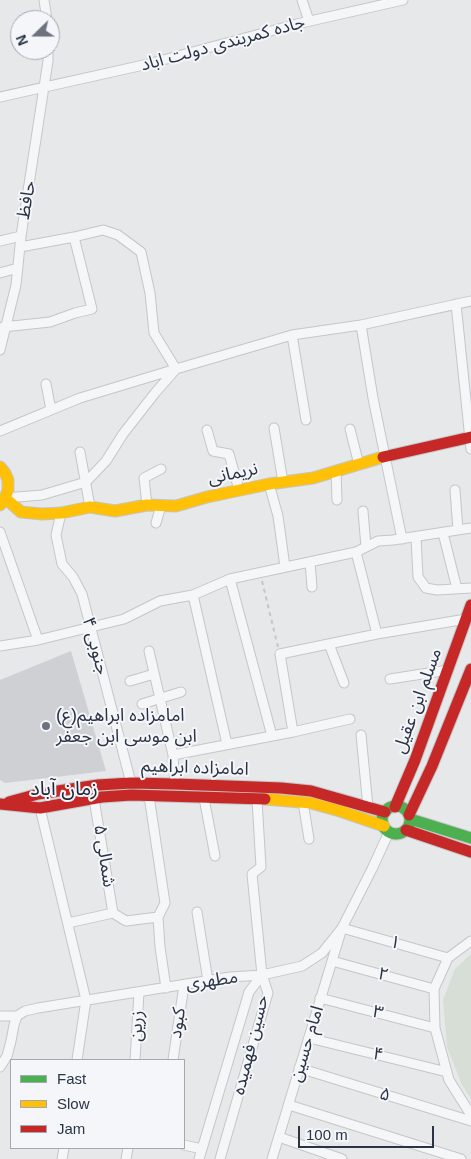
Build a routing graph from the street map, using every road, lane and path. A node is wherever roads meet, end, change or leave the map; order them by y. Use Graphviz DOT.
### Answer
graph roads {
  1 [pos="302,0"];
  2 [pos="403,0"];
  3 [pos="309,21"];
  4 [pos="48,60"];
  5 [pos="44,88"];
  6 [pos="0,97"];
  7 [pos="20,236"];
  8 [pos="74,237"];
  9 [pos="0,241"];
  10 [pos="20,247"];
  11 [pos="18,268"];
  12 [pos="0,273"];
  13 [pos="471,301"];
  14 [pos="456,304"];
  15 [pos="362,325"];
  16 [pos="3,327"];
  17 [pos="292,336"];
  18 [pos="0,350"];
  19 [pos="176,369"];
  20 [pos="46,384"];
  21 [pos="51,410"];
  22 [pos="306,420"];
  23 [pos="274,428"];
  24 [pos="350,429"];
  25 [pos="208,430"];
  26 [pos="0,431"];
  27 [pos="470,437"];
  28 [pos="471,449"];
  29 [pos="80,452"];
  30 [pos="385,456"];
  31 [pos="358,464"];
  32 [pos="0,467"];
  33 [pos="161,469"];
  34 [pos="336,471"];
  35 [pos="86,482"];
  36 [pos="283,482"];
  37 [pos="269,484"];
  38 [pos="239,490"];
  39 [pos="455,490"];
  40 [pos="337,500"];
  41 [pos="3,502"];
  42 [pos="147,505"];
  43 [pos="161,506"];
  44 [pos="90,507"];
  45 [pos="363,511"];
  46 [pos="61,513"];
  47 [pos="156,523"];
  48 [pos="471,528"];
  49 [pos="458,530"];
  50 [pos="0,532"];
  51 [pos="443,533"];
  52 [pos="416,536"];
  53 [pos="402,539"];
  54 [pos="366,547"];
  55 [pos="356,552"];
  56 [pos="310,562"];
  57 [pos="285,567"];
  58 [pos="259,572"];
  59 [pos="230,578"];
  60 [pos="312,587"];
  61 [pos="471,588"];
  62 [pos="457,589"];
  63 [pos="192,594"];
  64 [pos="471,606"];
  65 [pos="466,619"];
  66 [pos="91,627"];
  67 [pos="377,634"];
  68 [pos="38,640"];
  69 [pos="329,644"];
  70 [pos="0,646"];
  71 [pos="149,651"];
  72 [pos="280,654"];
  73 [pos="471,668"];
  74 [pos="448,670"];
  75 [pos="154,674"];
  76 [pos="390,679"];
  77 [pos="130,681"];
  78 [pos="344,683"];
  79 [pos="180,692"];
  80 [pos="160,698"];
  81 [pos="142,704"];
  82 [pos="350,719"];
  83 [pos="293,732"];
  84 [pos="361,735"];
  85 [pos="272,736"];
  86 [pos="227,744"];
  87 [pos="173,755"];
  88 [pos="415,760"];
  89 [pos="432,766"];
  90 [pos="131,783"];
  91 [pos="175,784"];
  92 [pos="149,796"];
  93 [pos="204,798"];
  94 [pos="94,799"];
  95 [pos="257,800"];
  96 [pos="302,802"];
  97 [pos="1,804"];
  98 [pos="368,807"];
  99 [pos="40,808"];
  100 [pos="390,809"];
  101 [pos="410,817"];
  102 [pos="386,829"];
  103 [pos="406,830"];
  104 [pos="309,838"];
  105 [pos="471,838"];
  106 [pos="471,852"];
  107 [pos="215,856"];
  108 [pos="197,912"];
  109 [pos="113,913"];
  110 [pos="158,917"];
  111 [pos="68,923"];
  112 [pos="342,928"];
  113 [pos="471,940"];
  114 [pos="448,958"];
  115 [pos="332,961"];
  116 [pos="262,975"];
  117 [pos="208,981"];
  118 [pos="184,985"];
  119 [pos="166,988"];
  120 [pos="434,989"];
  121 [pos="139,992"];
  122 [pos="320,998"];
  123 [pos="86,1000"];
  124 [pos="0,1016"];
  125 [pos="18,1016"];
  126 [pos="435,1028"];
  127 [pos="308,1038"];
  128 [pos="77,1059"];
  129 [pos="135,1059"];
  130 [pos="173,1059"];
  131 [pos="0,1068"];
  132 [pos="300,1068"];
  133 [pos="447,1072"];
  134 [pos="288,1105"];
  135 [pos="471,1115"];
  136 [pos="471,1121"];
  137 [pos="279,1137"];
  138 [pos="185,1145"];
  139 [pos="202,1149"];
  140 [pos="199,1159"];
  141 [pos="220,1159"];
  142 [pos="272,1159"];
  143 [pos="342,1159"];
  144 [pos="461,1159"];
  1 -- 3 [label="street"];
  2 -- 3 [label="street, جاده کمربندی دولت اباد"];
  3 -- 5 [label="street, جاده کمربندی دولت اباد"];
  4 -- 5 [label="street, حافظ"];
  5 -- 6 [label="street, جاده کمربندی دولت اباد"];
  5 -- 7 [label="street, حافظ"];
  7 -- 9 [label="street"];
  7 -- 10 [label="street, حافظ"];
  8 -- 10 [label="street"];
  8 -- 16 [label="street"];
  8 -- 19 [label="street"];
  10 -- 11 [label="street, حافظ"];
  11 -- 12 [label="street"];
  11 -- 16 [label="street, حافظ"];
  13 -- 14 [label="street"];
  14 -- 15 [label="street"];
  14 -- 27 [label="street"];
  15 -- 17 [label="street"];
  15 -- 30 [label="street"];
  16 -- 18 [label="street, حافظ"];
  17 -- 19 [label="street"];
  17 -- 22 [label="street"];
  19 -- 21 [label="street"];
  19 -- 35 [label="street"];
  20 -- 21 [label="street"];
  21 -- 26 [label="street"];
  23 -- 36 [label="street"];
  24 -- 31 [label="street"];
  25 -- 38 [label="street"];
  27 -- 28 [label="street"];
  27 -- 30 [label="street, نریمانی"];
  29 -- 35 [label="street"];
  30 -- 31 [label="street, نریمانی"];
  30 -- 53 [label="street"];
  31 -- 34 [label="street, نریمانی"];
  32 -- 41 [label="street"];
  33 -- 42 [label="street"];
  34 -- 36 [label="street, نریمانی"];
  34 -- 40 [label="street"];
  35 -- 41 [label="street"];
  35 -- 44 [label="street"];
  36 -- 37 [label="street, نریمانی"];
  37 -- 38 [label="street, نریمانی"];
  37 -- 57 [label="street"];
  38 -- 43 [label="street, نریمانی"];
  39 -- 49 [label="street"];
  41 -- 46 [label="street, نریمانی"];
  42 -- 43 [label="street, نریمانی"];
  42 -- 44 [label="street, نریمانی"];
  43 -- 47 [label="street"];
  44 -- 46 [label="street, نریمانی"];
  45 -- 54 [label="street"];
  46 -- 66 [label="street, ۴ جنوبی"];
  48 -- 49 [label="street"];
  49 -- 51 [label="street"];
  50 -- 68 [label="street"];
  51 -- 52 [label="street"];
  51 -- 62 [label="street"];
  52 -- 53 [label="street"];
  52 -- 62 [label="street"];
  53 -- 54 [label="street"];
  54 -- 55 [label="street"];
  55 -- 56 [label="street"];
  55 -- 67 [label="street"];
  56 -- 57 [label="street"];
  56 -- 60 [label="street"];
  57 -- 58 [label="street"];
  58 -- 59 [label="street"];
  58 -- 72 [label="path"];
  59 -- 63 [label="street"];
  59 -- 85 [label="street"];
  61 -- 62 [label="street"];
  63 -- 66 [label="street"];
  63 -- 86 [label="street"];
  64 -- 65 [label="street, مسلم ابن عقیل"];
  65 -- 67 [label="street"];
  65 -- 74 [label="street, مسلم ابن عقیل"];
  66 -- 68 [label="street"];
  66 -- 90 [label="street, ۴ جنوبی"];
  67 -- 69 [label="street"];
  68 -- 70 [label="street"];
  69 -- 72 [label="street"];
  69 -- 78 [label="street"];
  71 -- 75 [label="street"];
  72 -- 83 [label="street"];
  73 -- 89 [label="street, مسلم ابن عقیل"];
  74 -- 76 [label="street"];
  74 -- 88 [label="street, مسلم ابن عقیل"];
  75 -- 77 [label="street"];
  75 -- 80 [label="street"];
  79 -- 80 [label="street"];
  80 -- 81 [label="street"];
  80 -- 87 [label="street"];
  82 -- 83 [label="street"];
  83 -- 85 [label="street"];
  84 -- 98 [label="street"];
  85 -- 86 [label="street"];
  86 -- 87 [label="street"];
  87 -- 91 [label="street"];
  88 -- 89 [label="street"];
  88 -- 100 [label="street, مسلم ابن عقیل"];
  89 -- 101 [label="street, مسلم ابن عقیل"];
  90 -- 91 [label="street, امامزاده ابراهیم"];
  90 -- 97 [label="street, امامزاده ابراهیم"];
  91 -- 98 [label="street, امامزاده ابراهیم"];
  92 -- 93 [label="street, امامزاده ابراهیم"];
  92 -- 94 [label="street, امامزاده ابراهیم"];
  92 -- 110 [label="street"];
  93 -- 95 [label="street, امامزاده ابراهیم"];
  93 -- 107 [label="street"];
  94 -- 99 [label="street, امامزاده ابراهیم"];
  94 -- 109 [label="street, ۵ شمالی"];
  95 -- 96 [label="street, امامزاده ابراهیم"];
  95 -- 116 [label="street"];
  96 -- 102 [label="street, امامزاده ابراهیم"];
  96 -- 104 [label="street"];
  97 -- 99 [label="street, امامزاده ابراهیم"];
  98 -- 100 [label="street, امامزاده ابراهیم"];
  99 -- 111 [label="street"];
  100 -- 101 [label="street"];
  100 -- 102 [label="street"];
  101 -- 103 [label="street"];
  101 -- 105 [label="street"];
  102 -- 103 [label="street"];
  102 -- 112 [label="street, مطهری"];
  103 -- 106 [label="street"];
  108 -- 117 [label="street"];
  109 -- 110 [label="street"];
  109 -- 111 [label="street"];
  110 -- 119 [label="street"];
  111 -- 123 [label="street"];
  112 -- 114 [label="street, ۱"];
  112 -- 115 [label="street, امام حسین"];
  112 -- 116 [label="street, مطهری"];
  113 -- 114 [label="street"];
  114 -- 120 [label="street"];
  115 -- 120 [label="street, ۲"];
  115 -- 122 [label="street, امام حسین"];
  116 -- 117 [label="street, مطهری"];
  116 -- 139 [label="street, حسین فهمیده"];
  116 -- 141 [label="street, حسین فهمیده"];
  117 -- 118 [label="street, مطهری"];
  118 -- 119 [label="street, مطهری"];
  118 -- 130 [label="street, کبود"];
  119 -- 121 [label="street, مطهری"];
  120 -- 126 [label="street"];
  121 -- 123 [label="street, مطهری"];
  121 -- 129 [label="street, زرین"];
  122 -- 126 [label="street, ۳"];
  122 -- 127 [label="street, امام حسین"];
  123 -- 125 [label="street, مطهری"];
  123 -- 128 [label="street"];
  124 -- 125 [label="street"];
  125 -- 131 [label="street"];
  126 -- 133 [label="street"];
  127 -- 132 [label="street, امام حسین"];
  127 -- 133 [label="street, ۴"];
  132 -- 134 [label="street, امام حسین"];
  132 -- 136 [label="street, ۵"];
  133 -- 135 [label="street"];
  134 -- 137 [label="street, امام حسین"];
  134 -- 144 [label="street"];
  137 -- 142 [label="street, امام حسین"];
  137 -- 143 [label="street"];
  138 -- 139 [label="street"];
  139 -- 140 [label="street, حسین فهمیده"];
}
